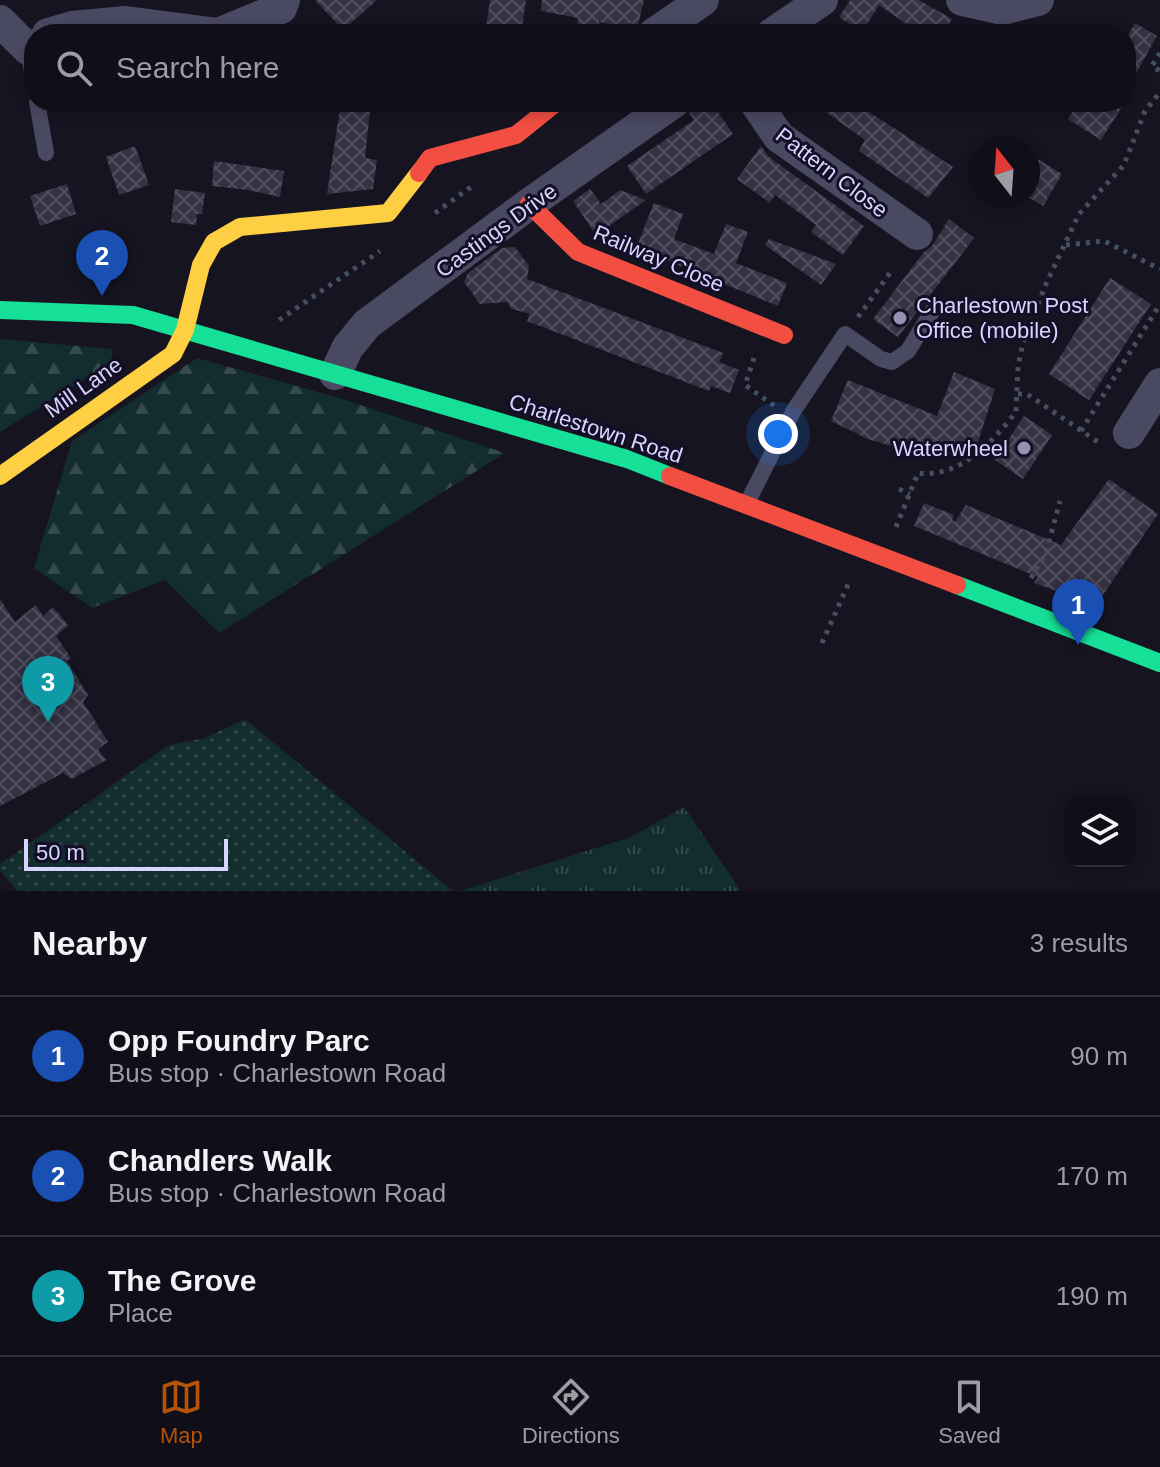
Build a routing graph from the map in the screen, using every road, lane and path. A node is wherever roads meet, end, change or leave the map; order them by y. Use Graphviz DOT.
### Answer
graph roads {
  1 [pos="284,0"];
  2 [pos="703,0"];
  3 [pos="822,0"];
  4 [pos="962,0"];
  5 [pos="1038,0"];
  6 [pos="0,21"];
  7 [pos="104,24"];
  8 [pos="141,24"];
  9 [pos="242,24"];
  10 [pos="668,24"];
  11 [pos="787,24"];
  12 [pos="24,35"];
  13 [pos="1160,53"];
  14 [pos="1160,71"];
  15 [pos="1160,92"];
  16 [pos="39,112"];
  17 [pos="545,112"];
  18 [pos="660,112"];
  19 [pos="762,112"];
  20 [pos="46,153"];
  21 [pos="529,204"];
  22 [pos="917,234"];
  23 [pos="1066,245"];
  24 [pos="1160,269"];
  25 [pos="890,273"];
  26 [pos="1160,304"];
  27 [pos="0,310"];
  28 [pos="933,310"];
  29 [pos="185,330"];
  30 [pos="845,334"];
  31 [pos="784,335"];
  32 [pos="335,374"];
  33 [pos="1160,384"];
  34 [pos="1018,394"];
  35 [pos="1081,431"];
  36 [pos="1115,439"];
  37 [pos="0,476"];
  38 [pos="899,489"];
  39 [pos="910,494"];
  40 [pos="1060,501"];
  41 [pos="746,505"];
  42 [pos="863,550"];
  43 [pos="884,558"];
  44 [pos="1013,608"];
  45 [pos="822,643"];
  46 [pos="1160,663"];
  1 -- 9 [label="street"];
  2 -- 10 [label="street"];
  3 -- 11 [label="street"];
  4 -- 5 [label="street"];
  6 -- 12 [label="street"];
  7 -- 8 [label="street"];
  13 -- 14 [label="path"];
  15 -- 23 [label="path"];
  16 -- 20 [label="lane"];
  17 -- 29 [label="street"];
  18 -- 21 [label="street, Castings Drive"];
  19 -- 22 [label="street, Pattern Close"];
  21 -- 31 [label="street, Railway Close"];
  21 -- 32 [label="street, Castings Drive"];
  23 -- 24 [label="path"];
  23 -- 34 [label="path"];
  25 -- 30 [label="path"];
  26 -- 35 [label="path"];
  27 -- 29 [label="street, Charlestown Road"];
  28 -- 30 [label="lane"];
  29 -- 32 [label="street, Charlestown Road"];
  29 -- 37 [label="street, Mill Lane"];
  30 -- 41 [label="lane"];
  32 -- 41 [label="street, Charlestown Road"];
  33 -- 36 [label="street"];
  34 -- 35 [label="path"];
  34 -- 39 [label="path"];
  35 -- 36 [label="path"];
  38 -- 39 [label="path"];
  39 -- 43 [label="path"];
  40 -- 44 [label="path"];
  41 -- 42 [label="street, Charlestown Road"];
  42 -- 43 [label="street, Charlestown Road"];
  42 -- 45 [label="path"];
  43 -- 44 [label="street, Charlestown Road"];
  44 -- 46 [label="street, Charlestown Road"];
}
